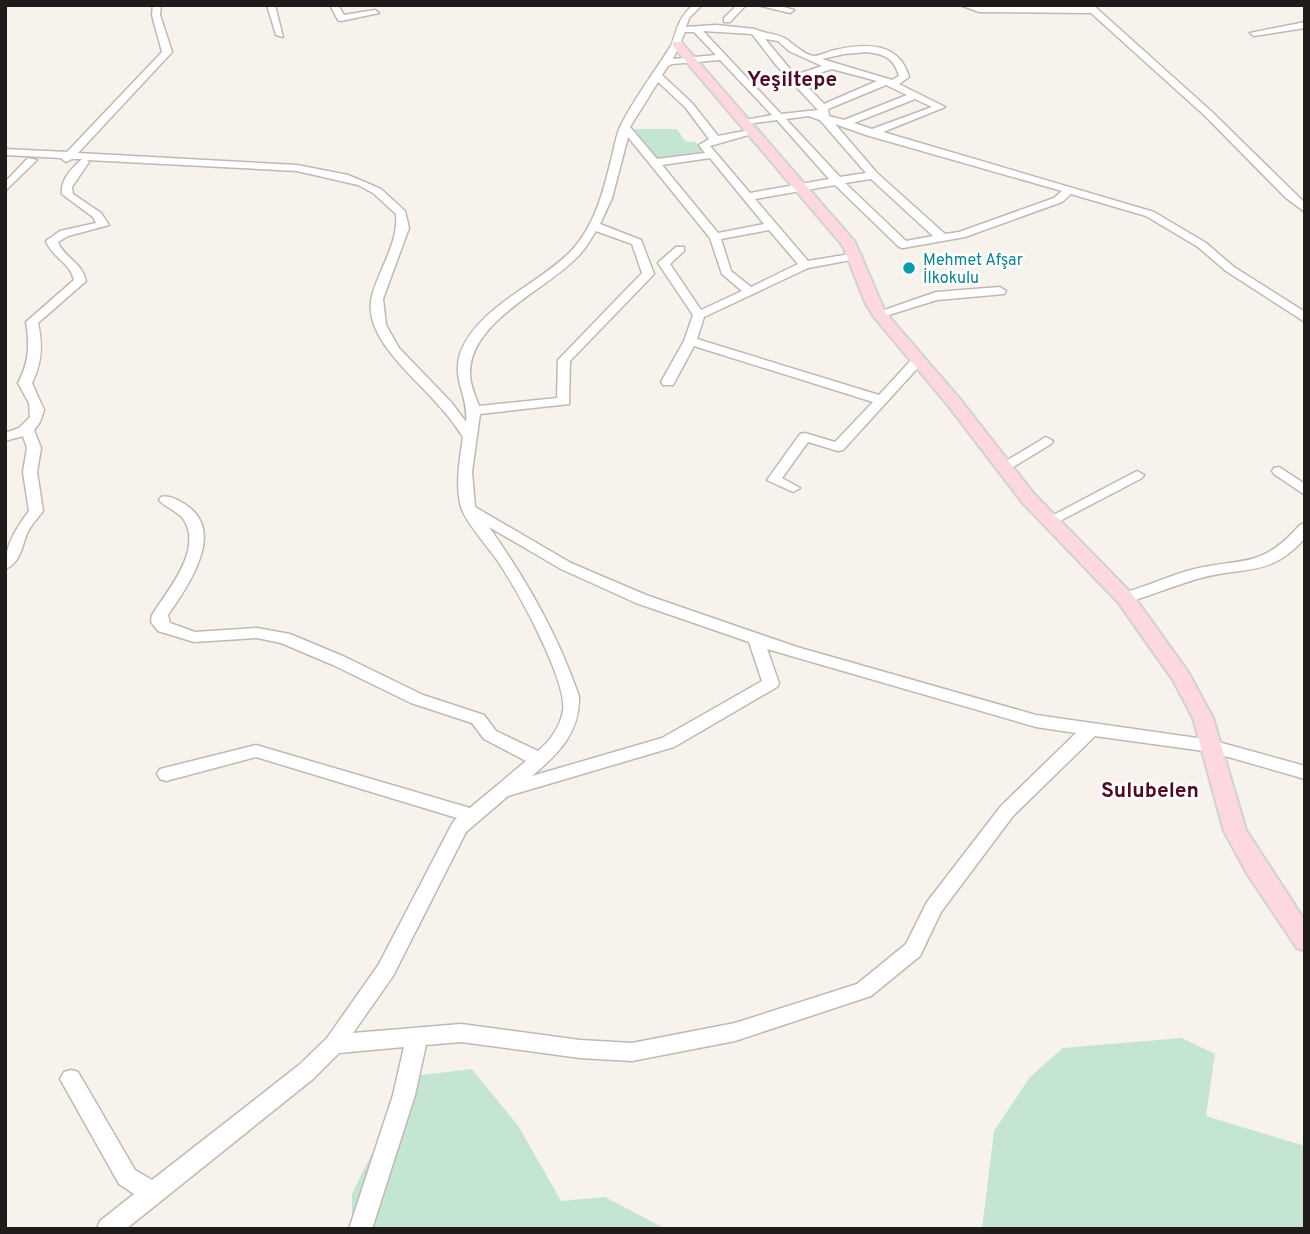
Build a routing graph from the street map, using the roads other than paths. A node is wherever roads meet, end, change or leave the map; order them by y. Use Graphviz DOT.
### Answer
graph roads {
  1 [pos="157,5"];
  2 [pos="271,5"];
  3 [pos="334,5"];
  4 [pos="698,5"];
  5 [pos="742,5"];
  6 [pos="761,5"];
  7 [pos="964,5"];
  8 [pos="1090,8"];
  9 [pos="686,11"];
  10 [pos="790,11"];
  11 [pos="375,13"];
  12 [pos="727,20"];
  13 [pos="1305,25"];
  14 [pos="696,29"];
  15 [pos="1254,33"];
  16 [pos="280,34"];
  17 [pos="756,34"];
  18 [pos="678,37"];
  19 [pos="724,57"];
  20 [pos="814,59"];
  21 [pos="691,62"];
  22 [pos="870,63"];
  23 [pos="833,66"];
  24 [pos="661,70"];
  25 [pos="863,74"];
  26 [pos="794,78"];
  27 [pos="889,83"];
  28 [pos="915,95"];
  29 [pos="824,112"];
  30 [pos="779,117"];
  31 [pos="844,124"];
  32 [pos="625,127"];
  33 [pos="747,127"];
  34 [pos="872,132"];
  35 [pos="715,140"];
  36 [pos="843,140"];
  37 [pos="5,152"];
  38 [pos="711,155"];
  39 [pos="67,158"];
  40 [pos="5,159"];
  41 [pos="32,160"];
  42 [pos="84,162"];
  43 [pos="654,163"];
  44 [pos="873,175"];
  45 [pos="837,181"];
  46 [pos="5,188"];
  47 [pos="801,188"];
  48 [pos="1070,190"];
  49 [pos="746,197"];
  50 [pos="1305,209"];
  51 [pos="594,226"];
  52 [pos="771,226"];
  53 [pos="715,237"];
  54 [pos="943,239"];
  55 [pos="397,244"];
  56 [pos="680,249"];
  57 [pos="856,256"];
  58 [pos="805,265"];
  59 [pos="748,290"];
  60 [pos="1000,291"];
  61 [pos="879,314"];
  62 [pos="699,315"];
  63 [pos="1305,318"];
  64 [pos="690,341"];
  65 [pos="918,361"];
  66 [pos="668,382"];
  67 [pos="881,400"];
  68 [pos="474,411"];
  69 [pos="27,430"];
  70 [pos="5,437"];
  71 [pos="471,439"];
  72 [pos="1046,441"];
  73 [pos="1003,467"];
  74 [pos="1279,471"];
  75 [pos="1137,475"];
  76 [pos="793,488"];
  77 [pos="1305,491"];
  78 [pos="166,500"];
  79 [pos="468,508"];
  80 [pos="1051,520"];
  81 [pos="1305,528"];
  82 [pos="5,564"];
  83 [pos="1129,603"];
  84 [pos="756,639"];
  85 [pos="1089,731"];
  86 [pos="1215,747"];
  87 [pos="540,760"];
  88 [pos="1305,773"];
  89 [pos="166,774"];
  90 [pos="498,792"];
  91 [pos="470,815"];
  92 [pos="1305,924"];
  93 [pos="1305,941"];
  94 [pos="417,1037"];
  95 [pos="334,1044"];
  96 [pos="71,1079"];
  97 [pos="153,1194"];
  98 [pos="108,1229"];
  99 [pos="360,1229"];
  1 -- 39 [label="street"];
  2 -- 16 [label="street"];
  3 -- 11 [label="street"];
  4 -- 9 [label="street"];
  5 -- 12 [label="street"];
  6 -- 10 [label="street"];
  7 -- 8 [label="street"];
  8 -- 50 [label="street"];
  9 -- 12 [label="street"];
  9 -- 18 [label="street"];
  12 -- 17 [label="street"];
  13 -- 15 [label="street"];
  14 -- 17 [label="street"];
  14 -- 18 [label="street"];
  14 -- 19 [label="street"];
  17 -- 20 [label="street"];
  17 -- 26 [label="street"];
  18 -- 21 [label="main road"];
  18 -- 24 [label="street"];
  19 -- 21 [label="street"];
  19 -- 30 [label="street"];
  20 -- 23 [label="street"];
  20 -- 27 [label="street"];
  21 -- 24 [label="street"];
  21 -- 33 [label="main road"];
  22 -- 25 [label="street"];
  23 -- 25 [label="street"];
  23 -- 26 [label="street"];
  24 -- 32 [label="street"];
  24 -- 35 [label="street"];
  25 -- 27 [label="street"];
  26 -- 29 [label="street"];
  27 -- 28 [label="street"];
  27 -- 29 [label="street"];
  28 -- 31 [label="street"];
  28 -- 34 [label="street"];
  29 -- 30 [label="street"];
  29 -- 31 [label="street"];
  29 -- 36 [label="street"];
  30 -- 33 [label="street"];
  30 -- 45 [label="street"];
  31 -- 34 [label="street"];
  32 -- 43 [label="street"];
  32 -- 51 [label="street"];
  33 -- 35 [label="street"];
  33 -- 47 [label="main road"];
  34 -- 36 [label="street"];
  34 -- 48 [label="street"];
  35 -- 38 [label="street"];
  36 -- 44 [label="street"];
  37 -- 39 [label="street"];
  38 -- 43 [label="street"];
  38 -- 49 [label="street"];
  39 -- 41 [label="street"];
  39 -- 42 [label="street"];
  39 -- 55 [label="street"];
  40 -- 41 [label="street"];
  41 -- 46 [label="street"];
  42 -- 55 [label="street"];
  42 -- 69 [label="street"];
  43 -- 53 [label="street"];
  44 -- 45 [label="street"];
  44 -- 54 [label="street"];
  45 -- 47 [label="street"];
  45 -- 54 [label="street"];
  47 -- 49 [label="street"];
  47 -- 57 [label="main road"];
  48 -- 54 [label="street"];
  48 -- 63 [label="street"];
  49 -- 52 [label="street"];
  51 -- 68 [label="street"];
  51 -- 68 [label="street"];
  52 -- 53 [label="street"];
  52 -- 58 [label="street"];
  53 -- 59 [label="street"];
  55 -- 71 [label="street"];
  56 -- 62 [label="street"];
  57 -- 58 [label="street"];
  57 -- 61 [label="main road"];
  58 -- 59 [label="street"];
  59 -- 62 [label="street"];
  60 -- 61 [label="street"];
  61 -- 65 [label="main road"];
  62 -- 64 [label="street"];
  64 -- 66 [label="street"];
  64 -- 67 [label="street"];
  65 -- 67 [label="street"];
  65 -- 73 [label="main road"];
  67 -- 76 [label="street"];
  68 -- 71 [label="street"];
  69 -- 70 [label="street"];
  69 -- 82 [label="street"];
  71 -- 79 [label="street"];
  72 -- 73 [label="street"];
  73 -- 80 [label="main road"];
  74 -- 77 [label="street"];
  75 -- 80 [label="street"];
  78 -- 87 [label="street"];
  79 -- 84 [label="street"];
  79 -- 87 [label="street"];
  80 -- 83 [label="main road"];
  81 -- 83 [label="street"];
  83 -- 86 [label="main road"];
  84 -- 85 [label="street"];
  84 -- 90 [label="street"];
  85 -- 86 [label="street"];
  85 -- 94 [label="street"];
  86 -- 88 [label="street"];
  86 -- 92 [label="main road"];
  86 -- 93 [label="main road"];
  87 -- 90 [label="street"];
  89 -- 91 [label="street"];
  90 -- 91 [label="street"];
  91 -- 95 [label="street"];
  94 -- 95 [label="street"];
  94 -- 99 [label="street"];
  95 -- 97 [label="street"];
  96 -- 97 [label="street"];
  97 -- 98 [label="street"];
}
